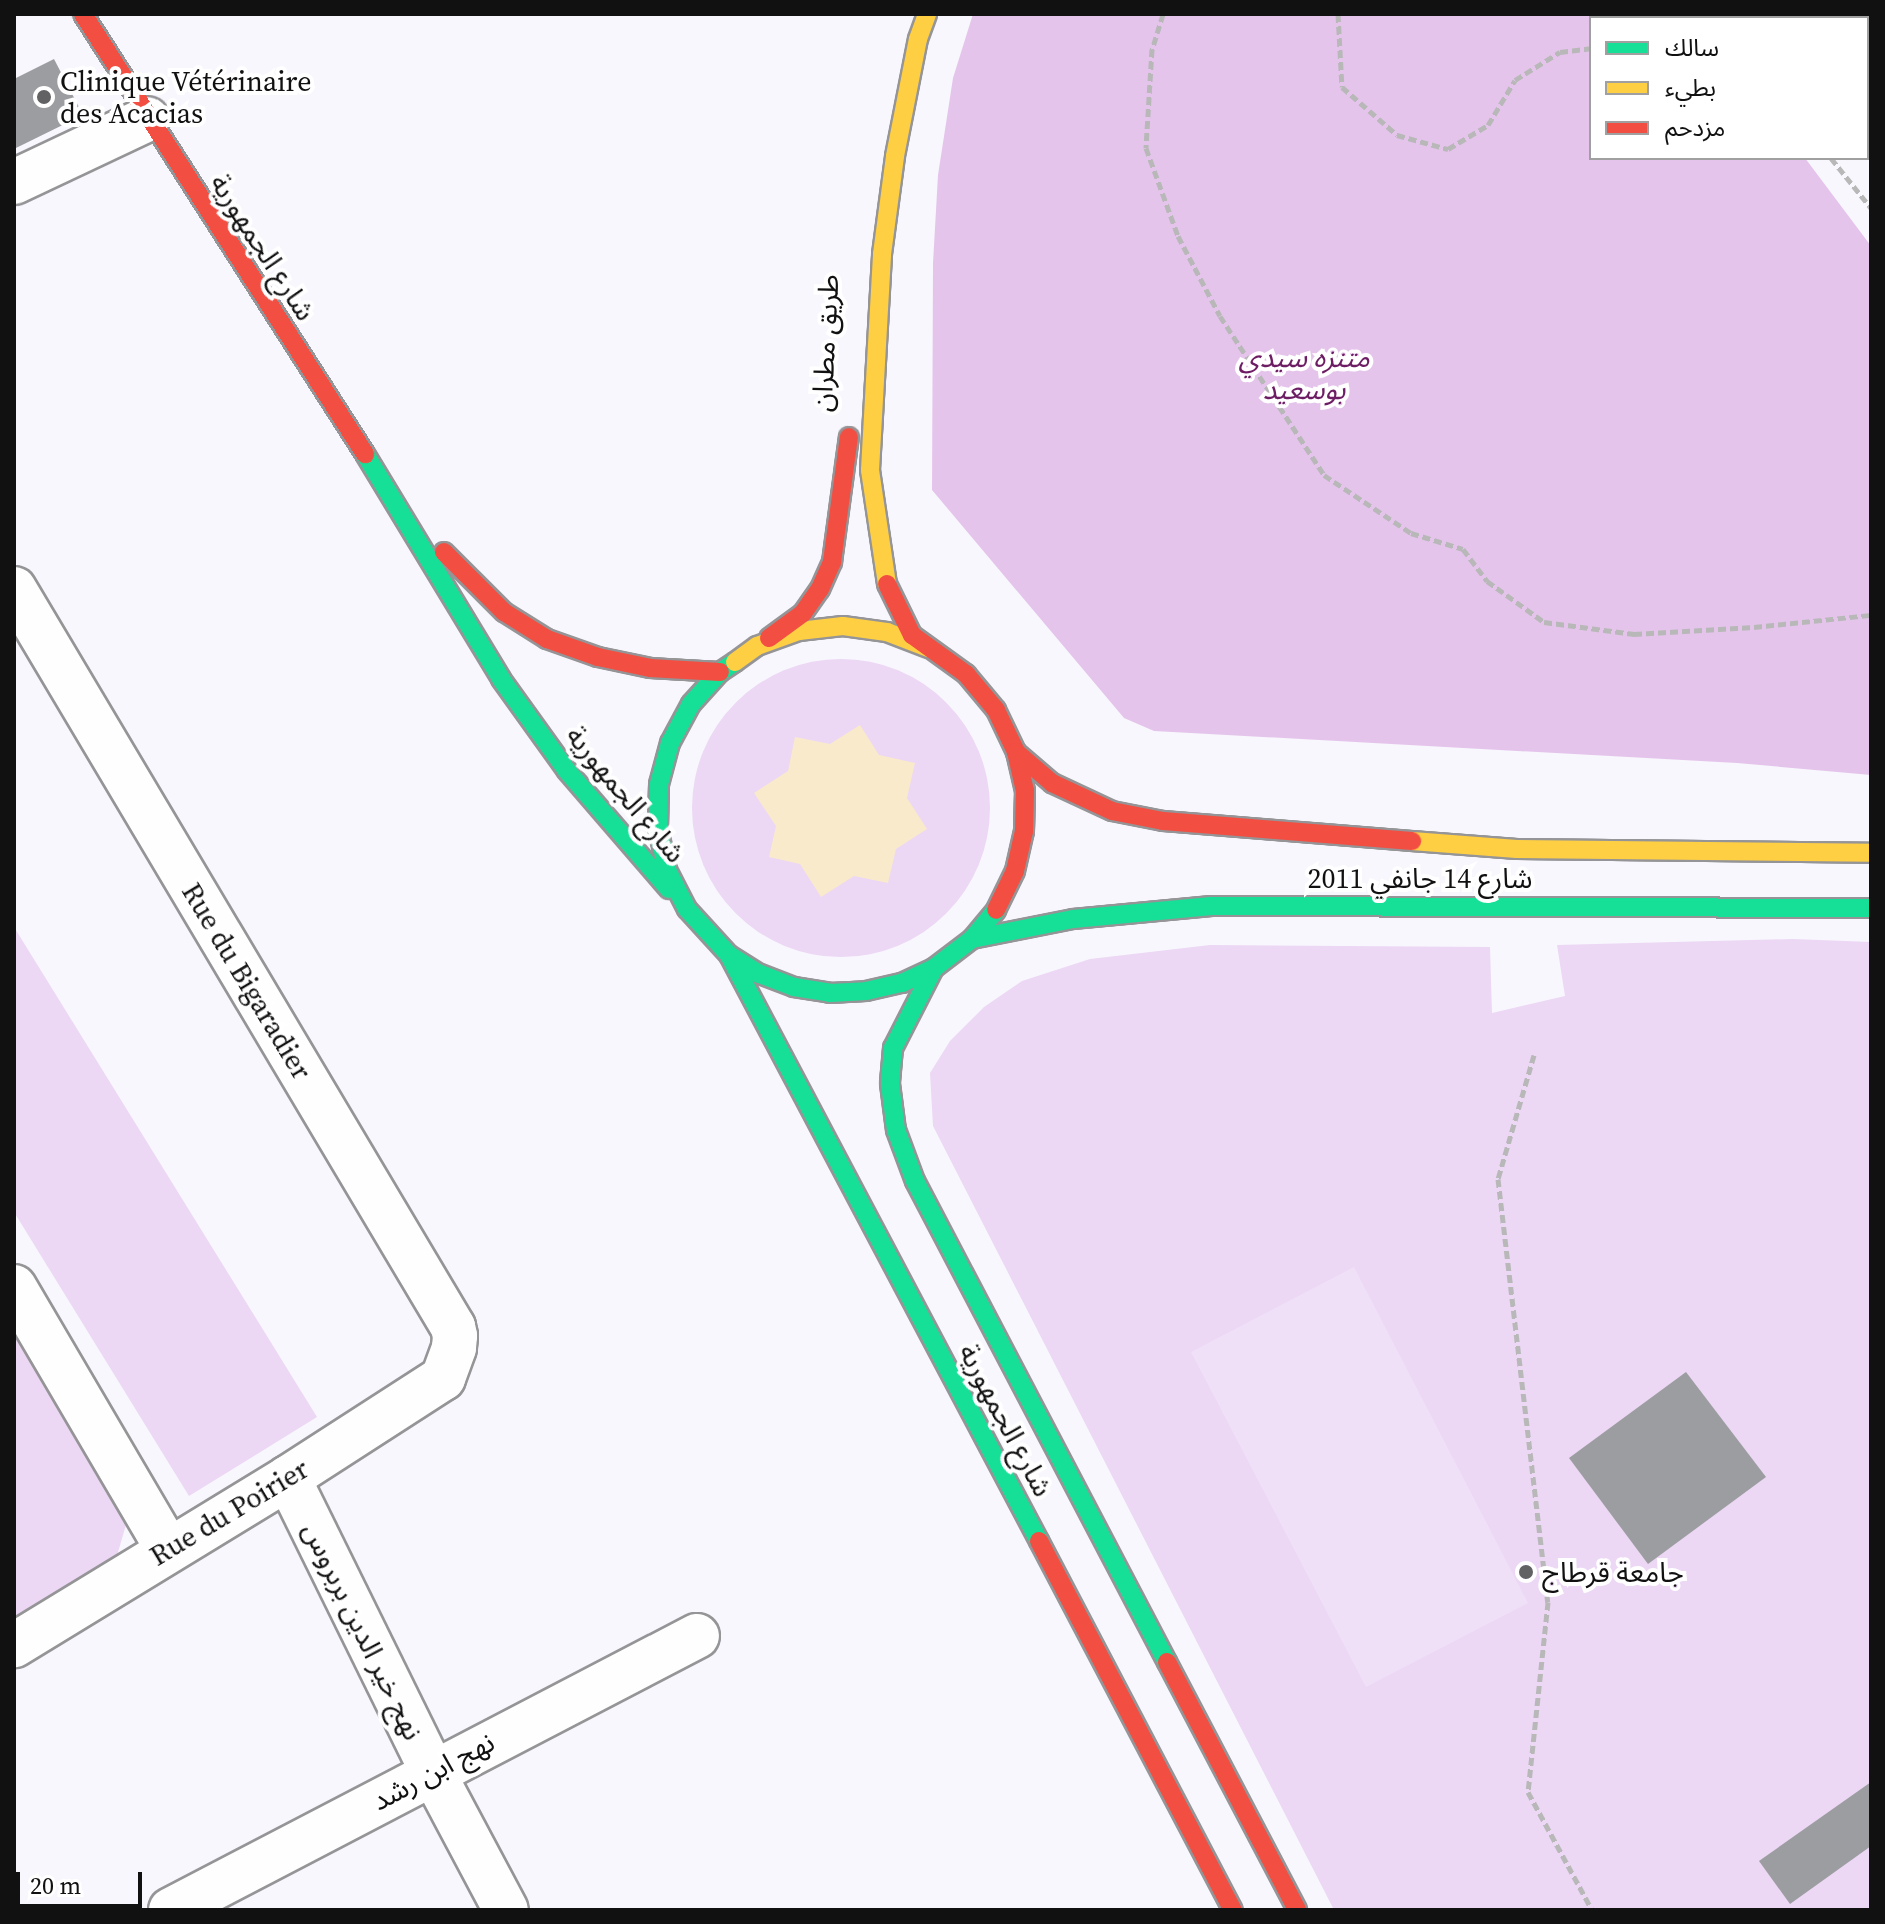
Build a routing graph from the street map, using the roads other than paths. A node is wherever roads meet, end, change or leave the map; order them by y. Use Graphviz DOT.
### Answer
graph roads {
  1 [pos="83,14"];
  2 [pos="927,14"];
  3 [pos="147,119"];
  4 [pos="14,182"];
  5 [pos="849,425"];
  6 [pos="400,508"];
  7 [pos="14,589"];
  8 [pos="757,646"];
  9 [pos="928,648"];
  10 [pos="720,672"];
  11 [pos="1016,752"];
  12 [pos="1871,853"];
  13 [pos="1871,908"];
  14 [pos="687,909"];
  15 [pos="972,939"];
  16 [pos="729,955"];
  17 [pos="934,968"];
  18 [pos="14,1287"];
  19 [pos="443,1378"];
  20 [pos="288,1478"];
  21 [pos="168,1549"];
  22 [pos="697,1636"];
  23 [pos="14,1645"];
  24 [pos="432,1771"];
  25 [pos="171,1910"];
  26 [pos="506,1910"];
  27 [pos="1233,1910"];
  28 [pos="1297,1910"];
  1 -- 3 [label="main road, شارع الجمهورية"];
  2 -- 9 [label="main road, طريق مطران"];
  3 -- 4 [label="street"];
  3 -- 6 [label="main road, شارع الجمهورية"];
  5 -- 8 [label="main road, طريق مطران"];
  6 -- 10 [label="main road, شارع الجمهورية"];
  6 -- 14 [label="main road, شارع الجمهورية"];
  7 -- 19 [label="street, Rue du Bigaradier"];
  8 -- 9 [label="main road"];
  8 -- 10 [label="main road"];
  9 -- 11 [label="main road"];
  10 -- 14 [label="main road"];
  11 -- 12 [label="main road, شارع 14 جانفي 2011"];
  11 -- 15 [label="main road"];
  13 -- 15 [label="main road, شارع 14 جانفي 2011"];
  14 -- 16 [label="main road"];
  15 -- 17 [label="main road"];
  16 -- 17 [label="main road"];
  16 -- 27 [label="main road, شارع الجمهورية"];
  17 -- 28 [label="main road, شارع الجمهورية"];
  18 -- 21 [label="street"];
  19 -- 20 [label="street, Rue du Poirier"];
  20 -- 21 [label="street, Rue du Poirier"];
  20 -- 24 [label="street, نهج خير الدين بربروس"];
  21 -- 23 [label="street, Rue du Poirier"];
  22 -- 24 [label="street, نهج ابن رشد"];
  24 -- 25 [label="street, نهج ابن رشد"];
  24 -- 26 [label="street, نهج خير الدين بربروس"];
}
